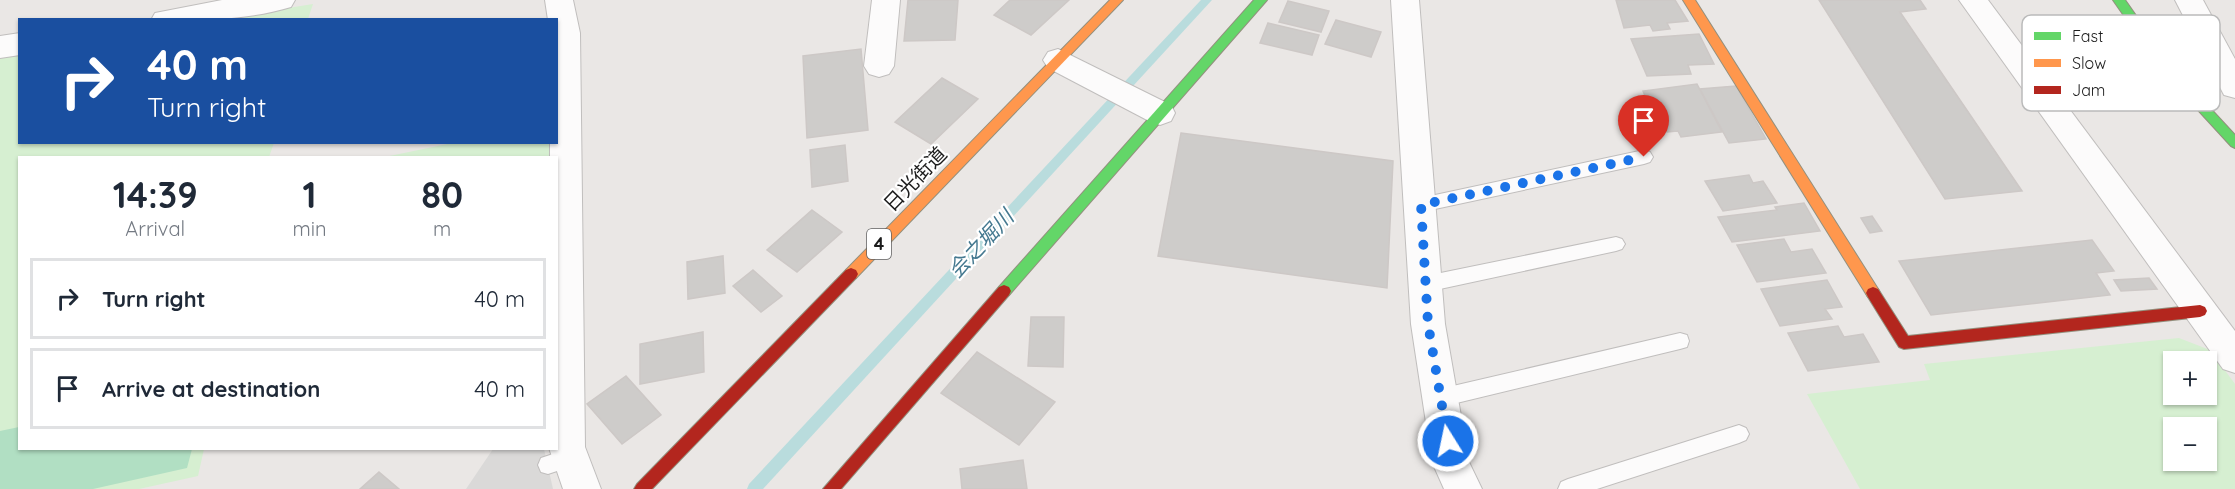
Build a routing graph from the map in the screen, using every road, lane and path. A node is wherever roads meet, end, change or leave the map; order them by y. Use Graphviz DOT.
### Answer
graph roads {
  1 [pos="281,0"];
  2 [pos="559,0"];
  3 [pos="886,0"];
  4 [pos="1118,0"];
  5 [pos="1262,0"];
  6 [pos="1405,0"];
  7 [pos="1689,0"];
  8 [pos="1973,0"];
  9 [pos="2119,0"];
  10 [pos="2189,0"];
  11 [pos="2130,15"];
  12 [pos="2197,15"];
  13 [pos="177,18"];
  14 [pos="18,44"];
  15 [pos="0,47"];
  16 [pos="2220,59"];
  17 [pos="1058,60"];
  18 [pos="879,66"];
  19 [pos="2022,67"];
  20 [pos="2235,87"];
  21 [pos="1154,109"];
  22 [pos="2054,111"];
  23 [pos="2206,111"];
  24 [pos="2235,143"];
  25 [pos="1644,157"];
  26 [pos="561,194"];
  27 [pos="1421,205"];
  28 [pos="1616,244"];
  29 [pos="1426,284"];
  30 [pos="2200,311"];
  31 [pos="1680,340"];
  32 [pos="2235,358"];
  33 [pos="1440,398"];
  34 [pos="1739,434"];
  35 [pos="582,489"];
  36 [pos="642,489"];
  37 [pos="831,489"];
  38 [pos="1463,489"];
  39 [pos="1568,489"];
  1 -- 13 [label="street"];
  2 -- 26 [label="street"];
  3 -- 18 [label="street"];
  4 -- 17 [label="main road, 日光街道 / 4"];
  5 -- 21 [label="main road"];
  6 -- 27 [label="street"];
  7 -- 30 [label="main road"];
  8 -- 19 [label="street"];
  9 -- 11 [label="main road"];
  10 -- 12 [label="street"];
  14 -- 15 [label="street"];
  16 -- 20 [label="street"];
  17 -- 21 [label="street"];
  17 -- 36 [label="main road, 日光街道 / 4"];
  21 -- 37 [label="main road"];
  22 -- 30 [label="street"];
  23 -- 24 [label="main road"];
  25 -- 27 [label="lane"];
  26 -- 35 [label="street"];
  27 -- 29 [label="street"];
  28 -- 29 [label="lane"];
  29 -- 33 [label="street"];
  30 -- 32 [label="street"];
  31 -- 33 [label="lane"];
  33 -- 38 [label="street"];
  34 -- 39 [label="lane"];
}
